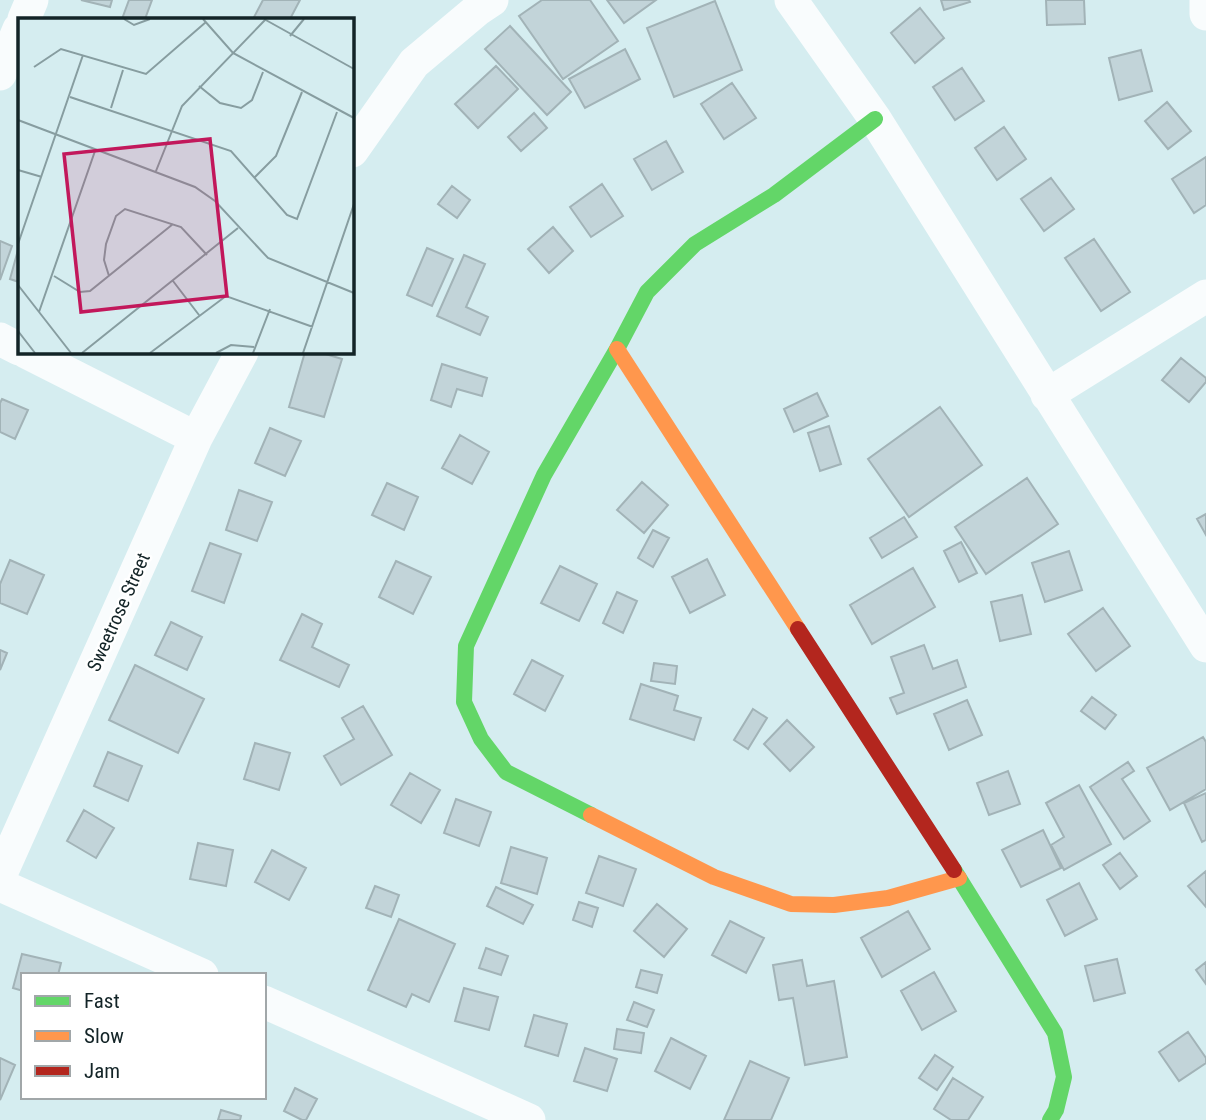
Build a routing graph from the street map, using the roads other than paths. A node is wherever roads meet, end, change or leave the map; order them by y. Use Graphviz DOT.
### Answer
graph roads {
  1 [pos="32,0"];
  2 [pos="492,0"];
  3 [pos="791,0"];
  4 [pos="1206,0"];
  5 [pos="1206,14"];
  6 [pos="24,18"];
  7 [pos="18,31"];
  8 [pos="0,74"];
  9 [pos="875,119"];
  10 [pos="354,148"];
  11 [pos="1206,296"];
  12 [pos="0,339"];
  13 [pos="18,348"];
  14 [pos="617,349"];
  15 [pos="30,354"];
  16 [pos="242,354"];
  17 [pos="1047,395"];
  18 [pos="196,438"];
  19 [pos="1206,646"];
  20 [pos="0,876"];
  21 [pos="960,878"];
  22 [pos="0,885"];
  23 [pos="198,973"];
  24 [pos="266,1003"];
  25 [pos="529,1120"];
  26 [pos="1050,1120"];
  1 -- 6 [label="street"];
  2 -- 10 [label="street"];
  3 -- 9 [label="street"];
  4 -- 5 [label="street"];
  7 -- 8 [label="street"];
  9 -- 14 [label="street"];
  9 -- 17 [label="street"];
  11 -- 17 [label="street"];
  12 -- 13 [label="street"];
  14 -- 21 [label="street"];
  14 -- 21 [label="street"];
  15 -- 18 [label="street"];
  16 -- 18 [label="street, Sweetrose Street"];
  17 -- 19 [label="street"];
  18 -- 20 [label="street, Sweetrose Street"];
  21 -- 26 [label="street"];
  22 -- 23 [label="street"];
  24 -- 25 [label="street"];
}
